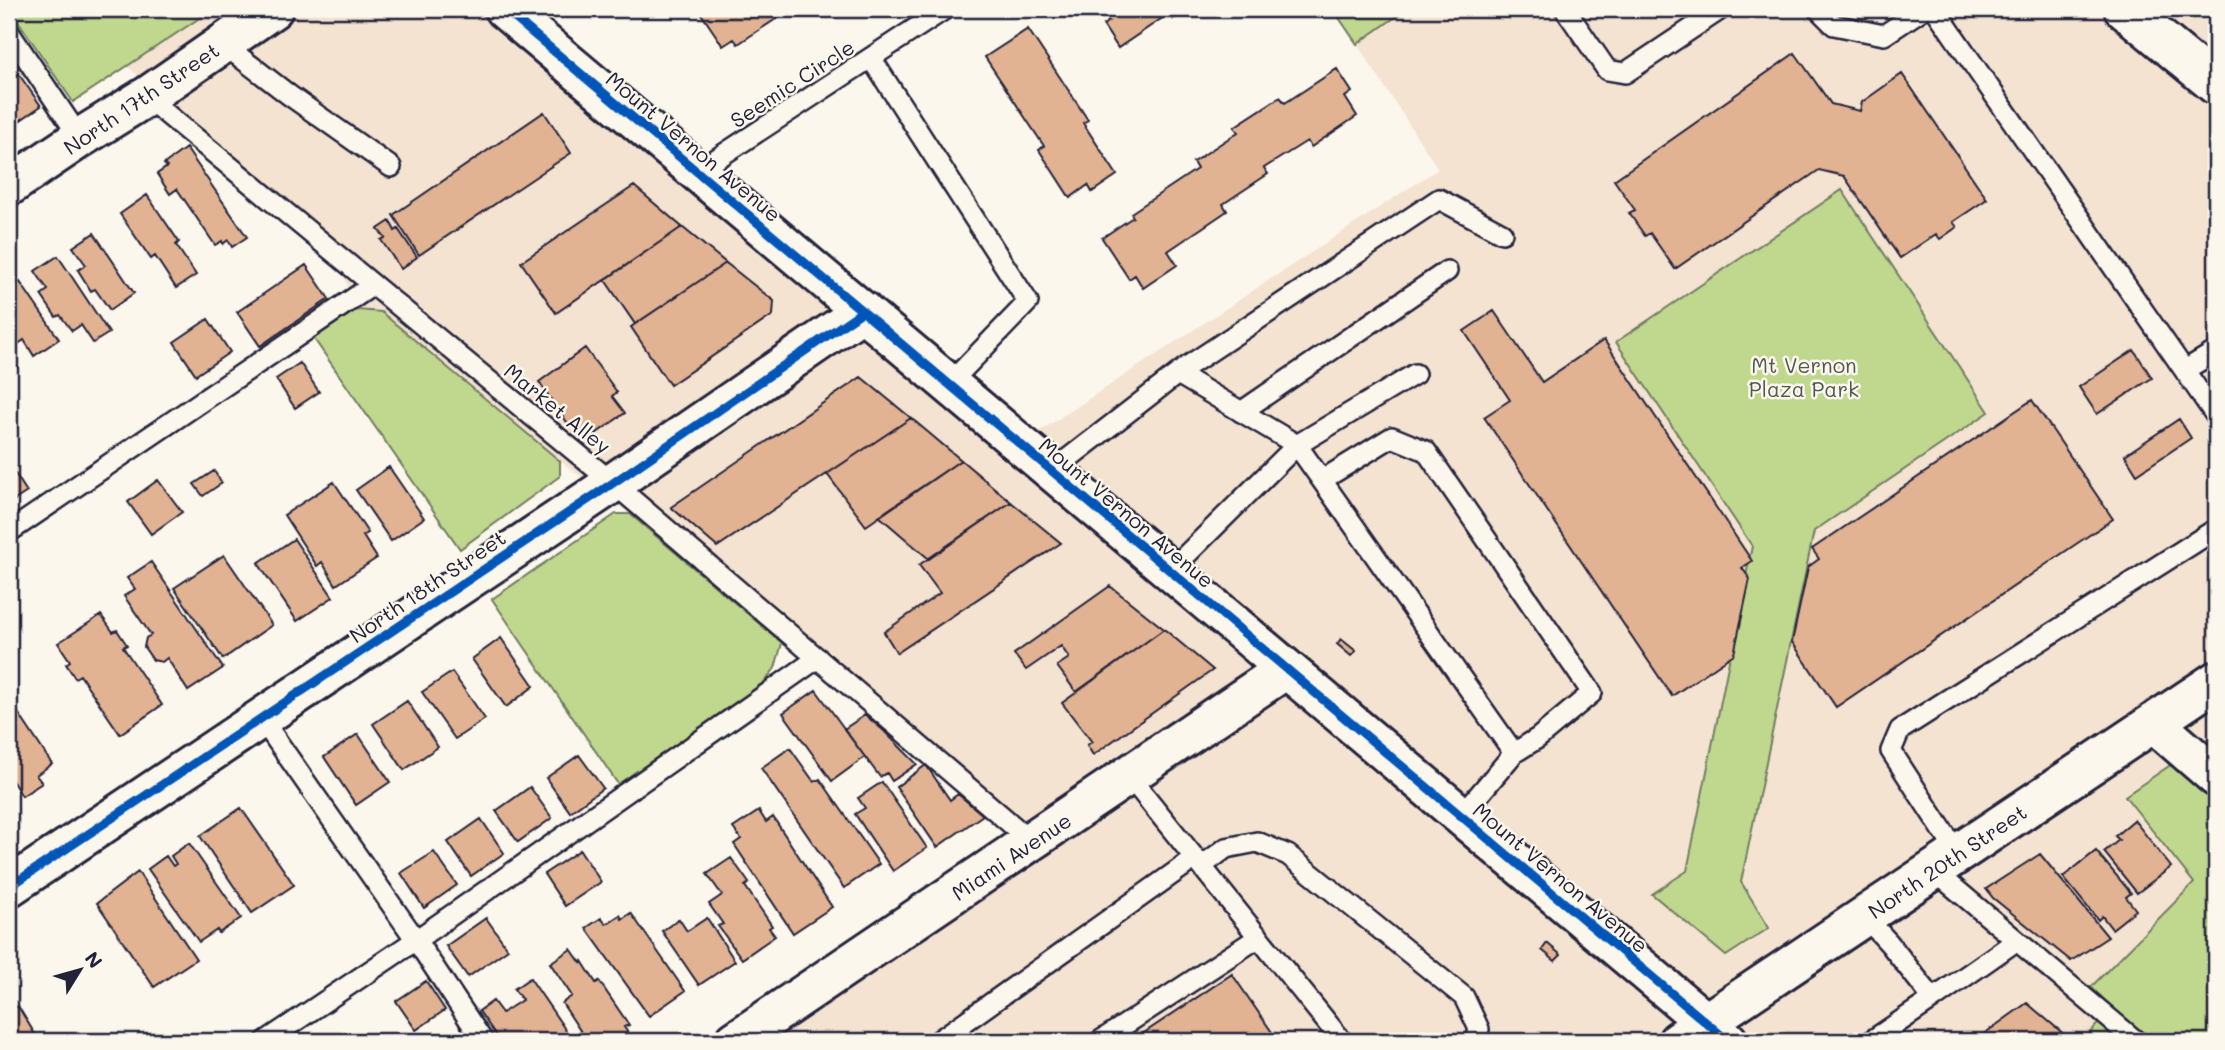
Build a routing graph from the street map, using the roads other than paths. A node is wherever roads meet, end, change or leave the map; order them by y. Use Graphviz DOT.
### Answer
graph roads {
  1 [pos="273,9"];
  2 [pos="504,9"];
  3 [pos="946,9"];
  4 [pos="1565,9"];
  5 [pos="1721,9"];
  6 [pos="1818,9"];
  7 [pos="1923,9"];
  8 [pos="1935,9"];
  9 [pos="2124,9"];
  10 [pos="9,32"];
  11 [pos="223,44"];
  12 [pos="871,58"];
  13 [pos="2216,85"];
  14 [pos="146,97"];
  15 [pos="79,138"];
  16 [pos="391,167"];
  17 [pos="698,172"];
  18 [pos="9,186"];
  19 [pos="1502,233"];
  20 [pos="1447,271"];
  21 [pos="373,285"];
  22 [pos="863,311"];
  23 [pos="2216,351"];
  24 [pos="2185,370"];
  25 [pos="1178,373"];
  26 [pos="1415,374"];
  27 [pos="949,384"];
  28 [pos="1241,412"];
  29 [pos="2216,416"];
  30 [pos="1297,445"];
  31 [pos="1052,471"];
  32 [pos="1322,480"];
  33 [pos="613,483"];
  34 [pos="2216,529"];
  35 [pos="9,531"];
  36 [pos="1170,571"];
  37 [pos="818,658"];
  38 [pos="1286,669"];
  39 [pos="2216,681"];
  40 [pos="261,718"];
  41 [pos="2154,723"];
  42 [pos="1514,753"];
  43 [pos="1129,776"];
  44 [pos="2216,777"];
  45 [pos="1461,816"];
  46 [pos="1032,842"];
  47 [pos="1198,862"];
  48 [pos="1946,862"];
  49 [pos="9,887"];
  50 [pos="1864,916"];
  51 [pos="1259,937"];
  52 [pos="416,940"];
  53 [pos="2016,941"];
  54 [pos="1933,999"];
  55 [pos="1704,1035"];
  56 [pos="266,1041"];
  57 [pos="483,1041"];
  58 [pos="735,1041"];
  59 [pos="938,1041"];
  60 [pos="1100,1041"];
  61 [pos="1342,1041"];
  62 [pos="1476,1041"];
  63 [pos="1871,1041"];
  64 [pos="2136,1041"];
  1 -- 11 [label="street, North 17th Street"];
  2 -- 17 [label="street, Mount Vernon Avenue"];
  3 -- 12 [label="lane, Seemic Circle"];
  4 -- 5 [label="lane"];
  6 -- 7 [label="lane"];
  8 -- 24 [label="lane"];
  9 -- 13 [label="street"];
  10 -- 15 [label="lane"];
  11 -- 14 [label="street, North 17th Street"];
  11 -- 16 [label="lane"];
  12 -- 17 [label="lane, Seemic Circle"];
  12 -- 27 [label="lane"];
  14 -- 15 [label="street, North 17th Street"];
  14 -- 21 [label="lane, Market Alley"];
  15 -- 18 [label="street, North 17th Street"];
  17 -- 22 [label="street, Mount Vernon Avenue"];
  19 -- 25 [label="lane"];
  20 -- 28 [label="lane"];
  21 -- 33 [label="lane, Market Alley"];
  21 -- 35 [label="lane"];
  22 -- 27 [label="street, Mount Vernon Avenue"];
  22 -- 33 [label="street, North 18th Street"];
  23 -- 24 [label="lane"];
  24 -- 29 [label="lane"];
  25 -- 28 [label="lane"];
  25 -- 31 [label="lane"];
  26 -- 30 [label="lane"];
  27 -- 31 [label="street, Mount Vernon Avenue"];
  28 -- 30 [label="lane"];
  30 -- 32 [label="lane"];
  30 -- 36 [label="lane"];
  31 -- 36 [label="street, Mount Vernon Avenue"];
  32 -- 42 [label="lane"];
  32 -- 42 [label="lane"];
  33 -- 37 [label="lane, Market Alley"];
  33 -- 40 [label="street, North 18th Street"];
  34 -- 48 [label="lane"];
  36 -- 38 [label="street, Mount Vernon Avenue"];
  37 -- 46 [label="lane, Market Alley"];
  37 -- 52 [label="lane"];
  38 -- 43 [label="street, Miami Avenue"];
  38 -- 45 [label="street, Mount Vernon Avenue"];
  39 -- 41 [label="street, North 20th Street"];
  40 -- 49 [label="street, North 18th Street"];
  40 -- 52 [label="lane"];
  41 -- 44 [label="street"];
  41 -- 48 [label="street, North 20th Street"];
  42 -- 45 [label="lane"];
  43 -- 46 [label="street, Miami Avenue"];
  43 -- 47 [label="lane"];
  45 -- 55 [label="street, Mount Vernon Avenue"];
  46 -- 58 [label="street, Miami Avenue"];
  47 -- 51 [label="lane"];
  47 -- 59 [label="lane"];
  47 -- 62 [label="lane"];
  48 -- 50 [label="street, North 20th Street"];
  48 -- 53 [label="lane"];
  50 -- 54 [label="lane"];
  50 -- 55 [label="street, North 20th Street"];
  51 -- 60 [label="lane"];
  51 -- 61 [label="lane"];
  52 -- 56 [label="lane"];
  52 -- 57 [label="lane"];
  53 -- 54 [label="lane"];
  53 -- 64 [label="lane"];
  54 -- 63 [label="lane"];
}
